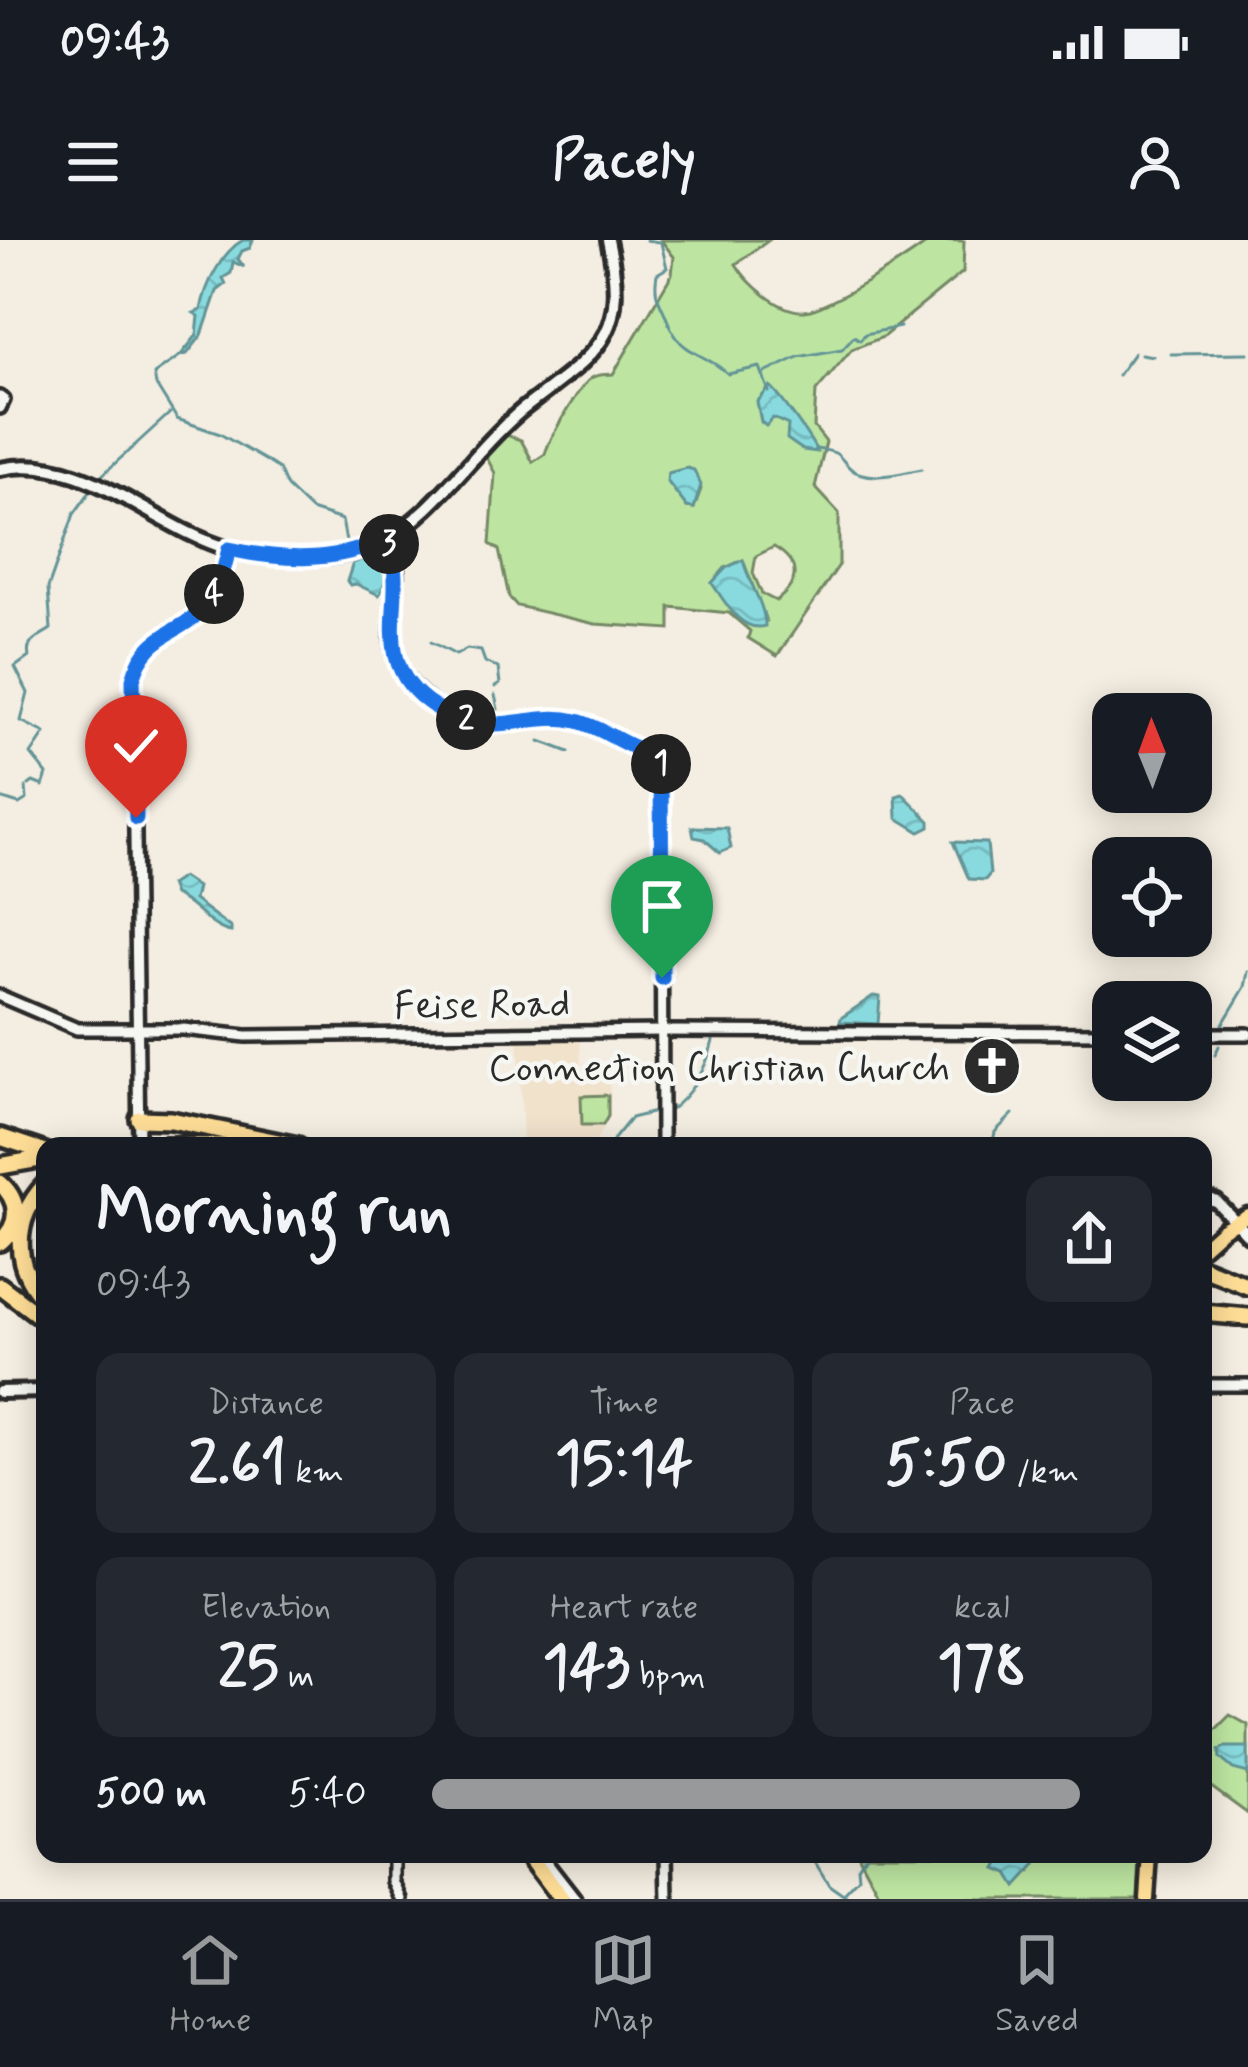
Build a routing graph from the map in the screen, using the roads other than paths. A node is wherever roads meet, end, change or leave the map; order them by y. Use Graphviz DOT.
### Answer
graph roads {
  1 [pos="608,240"];
  2 [pos="0,467"];
  3 [pos="386,539"];
  4 [pos="229,549"];
  5 [pos="0,996"];
  6 [pos="140,1028"];
  7 [pos="662,1031"];
  8 [pos="1092,1033"];
  9 [pos="1212,1034"];
  10 [pos="1248,1034"];
  11 [pos="139,1119"];
  12 [pos="139,1137"];
  13 [pos="253,1137"];
  14 [pos="662,1137"];
  15 [pos="0,1138"];
  16 [pos="36,1155"];
  17 [pos="36,1161"];
  18 [pos="0,1169"];
  19 [pos="0,1183"];
  20 [pos="36,1198"];
  21 [pos="1212,1199"];
  22 [pos="1242,1218"];
  23 [pos="1248,1234"];
  24 [pos="1212,1240"];
  25 [pos="0,1242"];
  26 [pos="1212,1273"];
  27 [pos="0,1274"];
  28 [pos="1212,1275"];
  29 [pos="0,1286"];
  30 [pos="1248,1286"];
  31 [pos="36,1289"];
  32 [pos="1248,1296"];
  33 [pos="36,1298"];
  34 [pos="0,1304"];
  35 [pos="36,1314"];
  36 [pos="1212,1314"];
  37 [pos="1248,1317"];
  38 [pos="36,1318"];
  39 [pos="1212,1385"];
  40 [pos="1248,1385"];
  41 [pos="36,1391"];
  42 [pos="0,1392"];
  43 [pos="394,1863"];
  44 [pos="521,1863"];
  45 [pos="534,1863"];
  46 [pos="547,1863"];
  47 [pos="667,1863"];
  48 [pos="1146,1863"];
  49 [pos="402,1899"];
  50 [pos="549,1899"];
  51 [pos="561,1899"];
  52 [pos="575,1899"];
  53 [pos="668,1899"];
  54 [pos="1144,1899"];
  1 -- 3 [label="main road"];
  2 -- 4 [label="main road"];
  3 -- 4 [label="main road"];
  3 -- 7 [label="street"];
  4 -- 6 [label="street"];
  5 -- 6 [label="street, Feise Road"];
  6 -- 7 [label="street, Feise Road"];
  6 -- 11 [label="street"];
  7 -- 8 [label="street, Feise Road"];
  7 -- 14 [label="street"];
  9 -- 10 [label="street"];
  11 -- 12 [label="street"];
  11 -- 13 [label="highway"];
  15 -- 16 [label="highway"];
  17 -- 18 [label="highway"];
  19 -- 25 [label="highway"];
  20 -- 31 [label="highway"];
  21 -- 22 [label="main road"];
  22 -- 23 [label="main road"];
  22 -- 24 [label="main road"];
  26 -- 30 [label="highway"];
  27 -- 33 [label="highway"];
  28 -- 32 [label="highway"];
  29 -- 35 [label="highway"];
  34 -- 38 [label="highway"];
  36 -- 37 [label="highway"];
  39 -- 40 [label="street"];
  41 -- 42 [label="main road"];
  43 -- 49 [label="street"];
  44 -- 50 [label="highway"];
  45 -- 51 [label="highway"];
  46 -- 52 [label="street"];
  47 -- 53 [label="street"];
  48 -- 54 [label="main road"];
}
